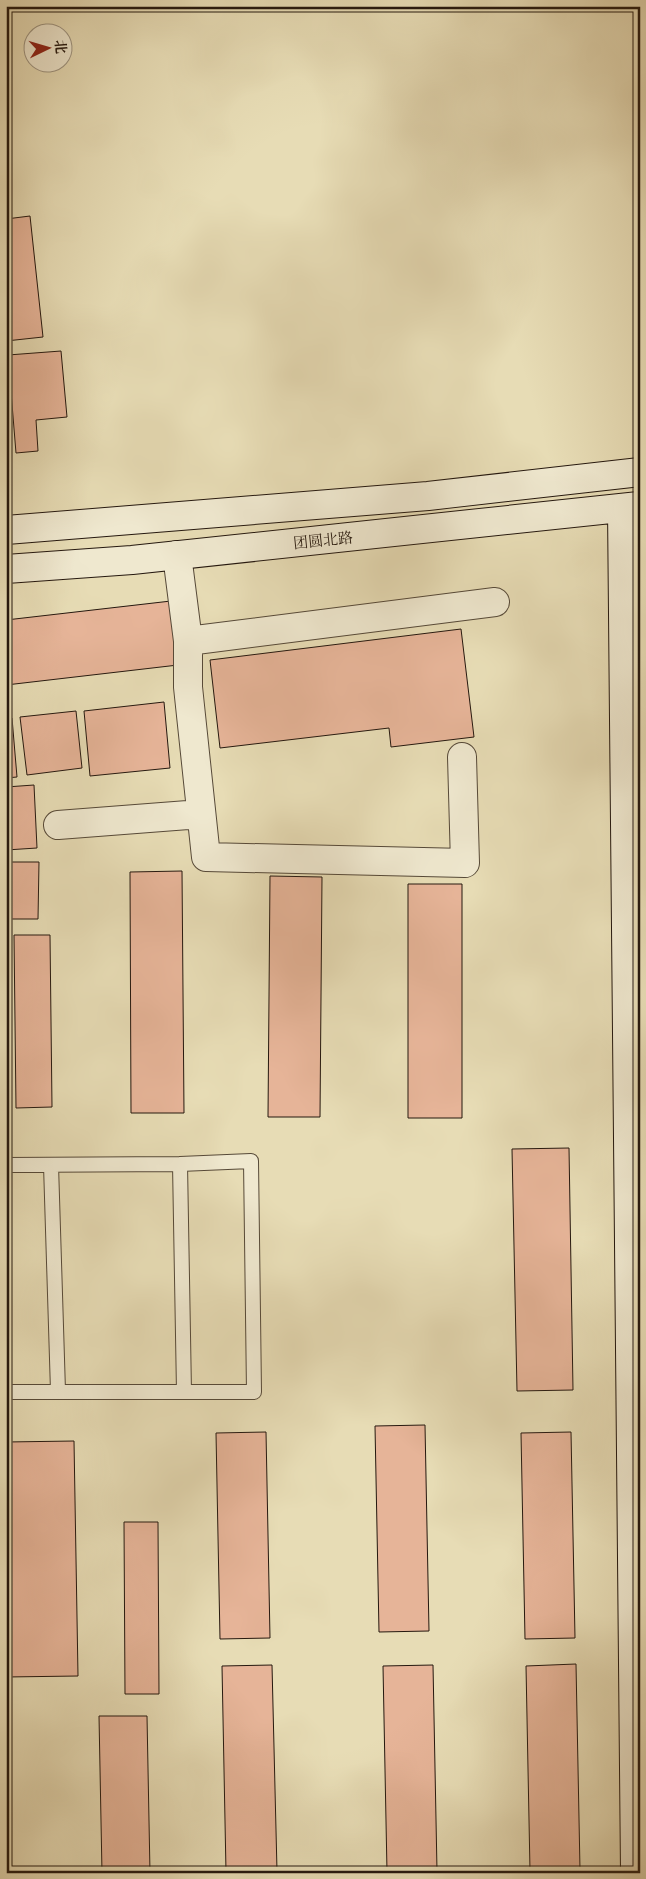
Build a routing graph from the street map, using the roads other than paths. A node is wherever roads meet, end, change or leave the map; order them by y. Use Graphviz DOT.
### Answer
graph roads {
  1 [pos="640,472"];
  2 [pos="631,507"];
  3 [pos="6,530"];
  4 [pos="177,555"];
  5 [pos="6,569"];
  6 [pos="495,602"];
  7 [pos="188,640"];
  8 [pos="462,757"];
  9 [pos="201,814"];
  10 [pos="58,825"];
  11 [pos="180,1164"];
  12 [pos="6,1165"];
  13 [pos="51,1165"];
  14 [pos="58,1391"];
  15 [pos="6,1392"];
  16 [pos="184,1392"];
  17 [pos="635,1873"];
  1 -- 3 [label="street"];
  2 -- 4 [label="street, 团圆北路"];
  2 -- 17 [label="street"];
  4 -- 5 [label="street, 团圆北路"];
  4 -- 7 [label="street"];
  6 -- 7 [label="street"];
  7 -- 9 [label="street"];
  8 -- 9 [label="street"];
  9 -- 10 [label="street"];
  11 -- 13 [label="lane"];
  11 -- 16 [label="lane"];
  11 -- 16 [label="lane"];
  12 -- 13 [label="lane"];
  13 -- 14 [label="lane"];
  14 -- 15 [label="lane"];
  14 -- 16 [label="lane"];
}
